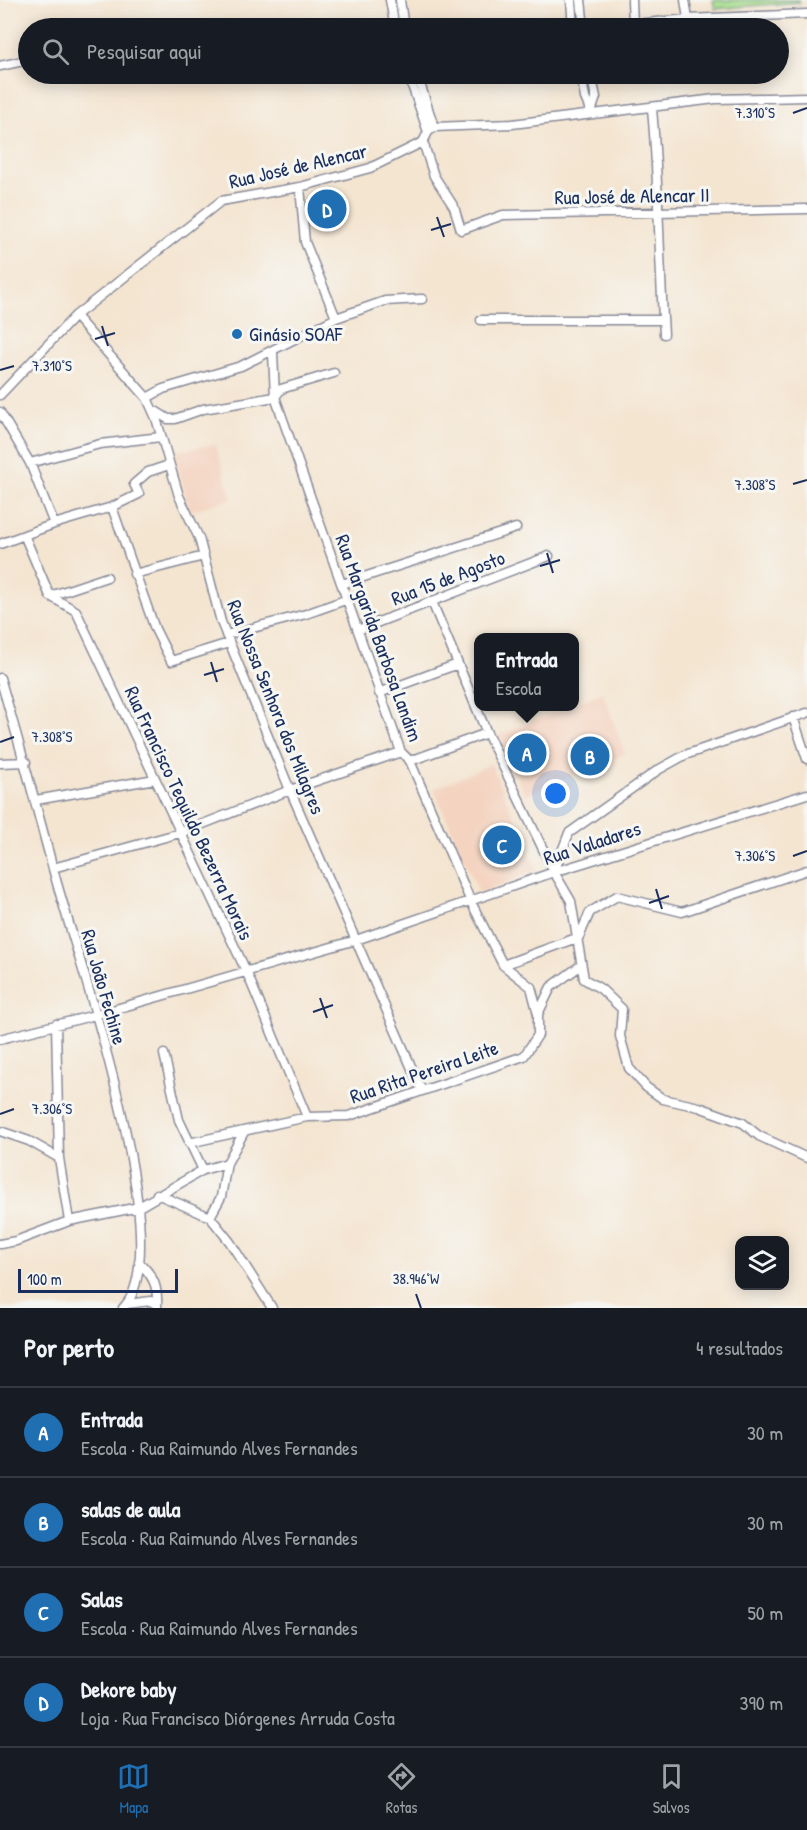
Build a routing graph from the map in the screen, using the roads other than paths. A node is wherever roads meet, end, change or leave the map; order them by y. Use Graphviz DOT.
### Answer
graph roads {
  1 [pos="390,0"];
  2 [pos="400,0"];
  3 [pos="571,0"];
  4 [pos="580,0"];
  5 [pos="632,0"];
  6 [pos="685,0"];
  7 [pos="807,14"];
  8 [pos="393,18"];
  9 [pos="403,18"];
  10 [pos="572,18"];
  11 [pos="583,18"];
  12 [pos="633,18"];
  13 [pos="688,18"];
  14 [pos="712,18"];
  15 [pos="18,62"];
  16 [pos="0,66"];
  17 [pos="412,84"];
  18 [pos="420,84"];
  19 [pos="583,84"];
  20 [pos="593,84"];
  21 [pos="807,97"];
  22 [pos="651,109"];
  23 [pos="591,112"];
  24 [pos="431,130"];
  25 [pos="423,142"];
  26 [pos="300,187"];
  27 [pos="807,209"];
  28 [pos="656,211"];
  29 [pos="422,299"];
  30 [pos="75,316"];
  31 [pos="336,318"];
  32 [pos="482,320"];
  33 [pos="663,320"];
  34 [pos="664,334"];
  35 [pos="273,352"];
  36 [pos="333,373"];
  37 [pos="0,395"];
  38 [pos="275,397"];
  39 [pos="147,398"];
  40 [pos="152,408"];
  41 [pos="0,412"];
  42 [pos="161,437"];
  43 [pos="30,463"];
  44 [pos="170,465"];
  45 [pos="111,507"];
  46 [pos="54,524"];
  47 [pos="516,528"];
  48 [pos="25,537"];
  49 [pos="0,544"];
  50 [pos="204,556"];
  51 [pos="549,556"];
  52 [pos="134,574"];
  53 [pos="106,577"];
  54 [pos="342,584"];
  55 [pos="50,596"];
  56 [pos="348,599"];
  57 [pos="432,602"];
  58 [pos="358,630"];
  59 [pos="228,639"];
  60 [pos="458,664"];
  61 [pos="0,678"];
  62 [pos="379,693"];
  63 [pos="474,702"];
  64 [pos="478,711"];
  65 [pos="807,713"];
  66 [pos="793,717"];
  67 [pos="487,733"];
  68 [pos="401,752"];
  69 [pos="807,759"];
  70 [pos="410,761"];
  71 [pos="26,762"];
  72 [pos="0,763"];
  73 [pos="155,779"];
  74 [pos="290,790"];
  75 [pos="807,794"];
  76 [pos="36,800"];
  77 [pos="180,833"];
  78 [pos="53,868"];
  79 [pos="807,870"];
  80 [pos="554,872"];
  81 [pos="471,902"];
  82 [pos="579,937"];
  83 [pos="356,940"];
  84 [pos="503,965"];
  85 [pos="580,966"];
  86 [pos="247,973"];
  87 [pos="538,1014"];
  88 [pos="95,1015"];
  89 [pos="56,1024"];
  90 [pos="0,1039"];
  91 [pos="164,1054"];
  92 [pos="421,1089"];
  93 [pos="307,1117"];
  94 [pos="0,1131"];
  95 [pos="244,1132"];
  96 [pos="189,1143"];
  97 [pos="59,1158"];
  98 [pos="807,1158"];
  99 [pos="227,1163"];
  100 [pos="203,1170"];
  101 [pos="157,1194"];
  102 [pos="139,1207"];
  103 [pos="210,1217"];
  104 [pos="69,1221"];
  105 [pos="0,1245"];
  106 [pos="139,1262"];
  107 [pos="125,1306"];
  108 [pos="157,1306"];
  109 [pos="272,1308"];
  1 -- 8 [label="street"];
  2 -- 9 [label="street"];
  3 -- 10 [label="street"];
  4 -- 11 [label="street"];
  5 -- 12 [label="street"];
  6 -- 13 [label="street"];
  7 -- 14 [label="street"];
  15 -- 16 [label="street"];
  17 -- 24 [label="street"];
  18 -- 24 [label="street"];
  19 -- 23 [label="street"];
  20 -- 23 [label="street"];
  21 -- 22 [label="street"];
  22 -- 23 [label="street"];
  22 -- 28 [label="street"];
  23 -- 24 [label="street"];
  24 -- 25 [label="street"];
  25 -- 26 [label="street, Rua José de Alencar"];
  25 -- 28 [label="street, Rua José de Alencar II"];
  26 -- 30 [label="street, Rua José de Alencar"];
  26 -- 31 [label="street"];
  27 -- 28 [label="street, Rua José de Alencar II"];
  28 -- 33 [label="street"];
  29 -- 31 [label="street"];
  30 -- 37 [label="street, Rua José de Alencar"];
  30 -- 39 [label="street, Rua Nossa Senhora dos Milagres"];
  31 -- 35 [label="street"];
  32 -- 33 [label="street"];
  33 -- 34 [label="street"];
  35 -- 38 [label="street, Rua Margarida Barbosa Landim"];
  35 -- 39 [label="street"];
  36 -- 38 [label="street"];
  38 -- 40 [label="street"];
  38 -- 54 [label="street, Rua Margarida Barbosa Landim"];
  39 -- 40 [label="street, Rua Nossa Senhora dos Milagres"];
  40 -- 42 [label="street, Rua Nossa Senhora dos Milagres"];
  41 -- 43 [label="street"];
  42 -- 43 [label="street"];
  42 -- 44 [label="street, Rua Nossa Senhora dos Milagres"];
  43 -- 46 [label="street"];
  44 -- 45 [label="street"];
  44 -- 50 [label="street, Rua Nossa Senhora dos Milagres"];
  45 -- 46 [label="street"];
  45 -- 52 [label="street"];
  46 -- 48 [label="street"];
  47 -- 54 [label="street"];
  48 -- 49 [label="street"];
  48 -- 55 [label="street"];
  50 -- 52 [label="street"];
  50 -- 59 [label="street, Rua Nossa Senhora dos Milagres"];
  51 -- 57 [label="street, Rua 15 de Agosto"];
  52 -- 59 [label="street"];
  53 -- 55 [label="street"];
  54 -- 56 [label="street, Rua Margarida Barbosa Landim"];
  55 -- 73 [label="street, Rua Francisco Tequildo Bezerra Morais"];
  56 -- 58 [label="street, Rua Margarida Barbosa Landim"];
  56 -- 59 [label="street"];
  57 -- 58 [label="street, Rua 15 de Agosto"];
  57 -- 60 [label="street"];
  58 -- 62 [label="street, Rua Margarida Barbosa Landim"];
  59 -- 74 [label="street, Rua Nossa Senhora dos Milagres"];
  60 -- 62 [label="street"];
  60 -- 63 [label="street"];
  61 -- 71 [label="street, Rua João Fechine"];
  62 -- 68 [label="street, Rua Margarida Barbosa Landim"];
  64 -- 67 [label="street"];
  65 -- 66 [label="street"];
  66 -- 69 [label="street"];
  66 -- 80 [label="street"];
  67 -- 70 [label="street"];
  67 -- 80 [label="street"];
  68 -- 70 [label="street, Rua Margarida Barbosa Landim"];
  68 -- 74 [label="street"];
  70 -- 81 [label="street, Rua Margarida Barbosa Landim"];
  71 -- 72 [label="street"];
  71 -- 76 [label="street, Rua João Fechine"];
  73 -- 76 [label="street"];
  73 -- 77 [label="street, Rua Francisco Tequildo Bezerra Morais"];
  74 -- 77 [label="street"];
  74 -- 83 [label="street, Rua Nossa Senhora dos Milagres"];
  75 -- 80 [label="street, Rua Valadares"];
  76 -- 78 [label="street, Rua João Fechine"];
  77 -- 78 [label="street"];
  77 -- 86 [label="street, Rua Francisco Tequildo Bezerra Morais"];
  78 -- 88 [label="street, Rua João Fechine"];
  79 -- 82 [label="street"];
  80 -- 81 [label="street, Rua Valadares"];
  80 -- 82 [label="street"];
  81 -- 83 [label="street, Rua Valadares"];
  81 -- 84 [label="street, Rua Margarida Barbosa Landim"];
  82 -- 84 [label="street"];
  82 -- 85 [label="street"];
  83 -- 86 [label="street, Rua Valadares"];
  83 -- 92 [label="street, Rua Nossa Senhora dos Milagres"];
  84 -- 87 [label="street, Rua Margarida Barbosa Landim"];
  85 -- 87 [label="street, Rua Rita Pereira Leite"];
  85 -- 98 [label="street"];
  86 -- 88 [label="street, Rua Valadares"];
  86 -- 93 [label="street, Rua Francisco Tequildo Bezerra Morais"];
  87 -- 92 [label="street, Rua Rita Pereira Leite"];
  88 -- 89 [label="street, Rua Valadares"];
  88 -- 102 [label="street, Rua João Fechine"];
  89 -- 90 [label="street, Rua Valadares"];
  89 -- 97 [label="street"];
  91 -- 96 [label="street"];
  92 -- 93 [label="street, Rua Rita Pereira Leite"];
  93 -- 95 [label="street, Rua Rita Pereira Leite"];
  94 -- 97 [label="street"];
  95 -- 96 [label="street, Rua Rita Pereira Leite"];
  95 -- 99 [label="street"];
  96 -- 100 [label="street"];
  97 -- 104 [label="street"];
  99 -- 100 [label="street"];
  99 -- 103 [label="street"];
  100 -- 101 [label="street"];
  101 -- 102 [label="street"];
  101 -- 103 [label="street"];
  102 -- 104 [label="street"];
  102 -- 106 [label="street, Rua João Fechine"];
  103 -- 109 [label="street"];
  104 -- 105 [label="street"];
  106 -- 107 [label="street, Rua João Fechine"];
  106 -- 108 [label="street"];
  107 -- 108 [label="street"];
}
